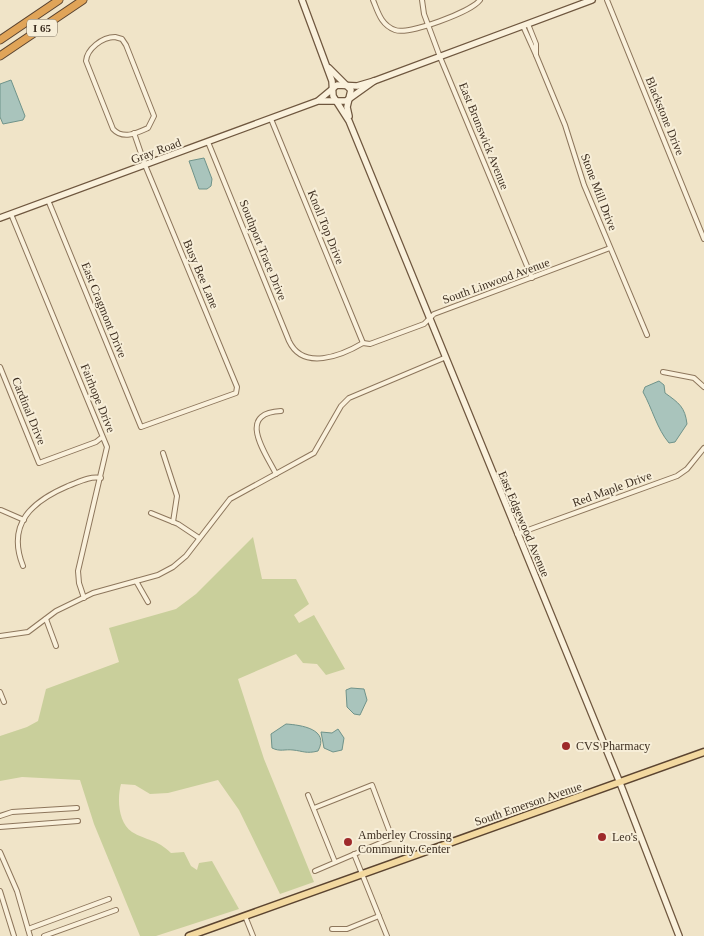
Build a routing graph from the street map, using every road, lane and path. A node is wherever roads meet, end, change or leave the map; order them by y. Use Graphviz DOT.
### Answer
graph roads {
  1 [pos="59,0"];
  2 [pos="83,0"];
  3 [pos="302,0"];
  4 [pos="373,0"];
  5 [pos="422,0"];
  6 [pos="480,0"];
  7 [pos="592,0"];
  8 [pos="607,0"];
  9 [pos="428,24"];
  10 [pos="526,25"];
  11 [pos="0,40"];
  12 [pos="0,56"];
  13 [pos="440,56"];
  14 [pos="324,62"];
  15 [pos="374,81"];
  16 [pos="346,84"];
  17 [pos="333,90"];
  18 [pos="350,97"];
  19 [pos="318,101"];
  20 [pos="337,101"];
  21 [pos="271,119"];
  22 [pos="349,121"];
  23 [pos="134,133"];
  24 [pos="208,142"];
  25 [pos="145,165"];
  26 [pos="48,200"];
  27 [pos="11,214"];
  28 [pos="0,218"];
  29 [pos="704,238"];
  30 [pos="610,248"];
  31 [pos="532,278"];
  32 [pos="428,319"];
  33 [pos="647,335"];
  34 [pos="363,343"];
  35 [pos="307,358"];
  36 [pos="444,358"];
  37 [pos="0,367"];
  38 [pos="663,372"];
  39 [pos="704,387"];
  40 [pos="281,411"];
  41 [pos="141,428"];
  42 [pos="101,438"];
  43 [pos="704,448"];
  44 [pos="163,453"];
  45 [pos="276,474"];
  46 [pos="101,478"];
  47 [pos="1,510"];
  48 [pos="151,513"];
  49 [pos="24,520"];
  50 [pos="173,522"];
  51 [pos="517,534"];
  52 [pos="199,538"];
  53 [pos="23,566"];
  54 [pos="136,581"];
  55 [pos="84,598"];
  56 [pos="148,602"];
  57 [pos="46,619"];
  58 [pos="0,636"];
  59 [pos="56,646"];
  60 [pos="0,692"];
  61 [pos="4,702"];
  62 [pos="704,752"];
  63 [pos="620,783"];
  64 [pos="308,795"];
  65 [pos="77,808"];
  66 [pos="314,808"];
  67 [pos="0,816"];
  68 [pos="78,821"];
  69 [pos="0,827"];
  70 [pos="0,852"];
  71 [pos="354,854"];
  72 [pos="335,862"];
  73 [pos="315,870"];
  74 [pos="362,874"];
  75 [pos="0,891"];
  76 [pos="109,899"];
  77 [pos="116,910"];
  78 [pos="245,916"];
  79 [pos="379,916"];
  80 [pos="28,929"];
  81 [pos="332,929"];
  82 [pos="14,936"];
  83 [pos="30,936"];
  84 [pos="44,936"];
  85 [pos="189,936"];
  86 [pos="253,936"];
  87 [pos="387,936"];
  88 [pos="679,936"];
  1 -- 11 [label="highway, I 65"];
  2 -- 12 [label="highway, I 65"];
  3 -- 14 [label="main road"];
  4 -- 9 [label="street"];
  5 -- 9 [label="street, East Brunswick Avenue"];
  6 -- 9 [label="street"];
  7 -- 10 [label="main road"];
  8 -- 29 [label="street, Blackstone Drive"];
  9 -- 13 [label="street, East Brunswick Avenue"];
  10 -- 13 [label="main road"];
  10 -- 30 [label="street, Stone Mill Drive"];
  13 -- 15 [label="main road"];
  13 -- 31 [label="street, East Brunswick Avenue"];
  14 -- 16 [label="main road"];
  14 -- 17 [label="main road"];
  15 -- 16 [label="main road"];
  15 -- 18 [label="main road"];
  16 -- 17 [label="main road"];
  16 -- 18 [label="main road"];
  17 -- 19 [label="main road, Gray Road"];
  17 -- 20 [label="main road"];
  18 -- 20 [label="main road"];
  18 -- 22 [label="main road, East Edgewood Avenue"];
  19 -- 20 [label="main road, Gray Road"];
  19 -- 21 [label="main road, Gray Road"];
  20 -- 22 [label="main road, East Edgewood Avenue"];
  21 -- 24 [label="main road, Gray Road"];
  21 -- 34 [label="street, Knoll Top Drive"];
  22 -- 32 [label="main road, East Edgewood Avenue"];
  23 -- 23 [label="street"];
  23 -- 25 [label="street, Busy Bee Lane"];
  24 -- 25 [label="main road, Gray Road"];
  24 -- 35 [label="street, Southport Trace Drive"];
  25 -- 26 [label="main road, Gray Road"];
  25 -- 41 [label="street, Busy Bee Lane"];
  26 -- 27 [label="main road, Gray Road"];
  26 -- 41 [label="street, East Cragmont Drive"];
  27 -- 28 [label="main road, Gray Road"];
  27 -- 42 [label="street, Fairhope Drive"];
  30 -- 31 [label="street, South Linwood Avenue"];
  30 -- 33 [label="street, Stone Mill Drive"];
  31 -- 32 [label="street, South Linwood Avenue"];
  32 -- 34 [label="street, South Linwood Avenue"];
  32 -- 36 [label="main road, East Edgewood Avenue"];
  34 -- 35 [label="street, South Linwood Avenue"];
  36 -- 45 [label="street"];
  36 -- 51 [label="main road, East Edgewood Avenue"];
  37 -- 42 [label="street, Cardinal Drive"];
  38 -- 39 [label="street"];
  40 -- 45 [label="street"];
  42 -- 46 [label="street, Fairhope Drive"];
  43 -- 51 [label="street, Red Maple Drive"];
  44 -- 50 [label="street"];
  45 -- 52 [label="street"];
  46 -- 49 [label="street"];
  46 -- 55 [label="street, Fairhope Drive"];
  47 -- 49 [label="street"];
  48 -- 50 [label="street"];
  49 -- 53 [label="street"];
  50 -- 52 [label="street"];
  51 -- 63 [label="main road, East Edgewood Avenue"];
  52 -- 54 [label="street"];
  54 -- 55 [label="street"];
  54 -- 56 [label="street"];
  55 -- 57 [label="street"];
  57 -- 58 [label="street"];
  57 -- 59 [label="street"];
  60 -- 61 [label="street"];
  62 -- 63 [label="main road, South Emerson Avenue"];
  63 -- 74 [label="main road, South Emerson Avenue"];
  63 -- 88 [label="main road, East Edgewood Avenue"];
  64 -- 66 [label="street"];
  65 -- 67 [label="street"];
  66 -- 71 [label="street"];
  66 -- 72 [label="street"];
  68 -- 69 [label="street"];
  70 -- 80 [label="street"];
  71 -- 72 [label="street"];
  71 -- 74 [label="street"];
  72 -- 73 [label="street"];
  74 -- 78 [label="main road, South Emerson Avenue"];
  74 -- 79 [label="street"];
  75 -- 82 [label="street"];
  76 -- 80 [label="street"];
  77 -- 84 [label="street"];
  78 -- 85 [label="main road, South Emerson Avenue"];
  78 -- 86 [label="street"];
  79 -- 81 [label="street"];
  79 -- 87 [label="street"];
  80 -- 83 [label="street"];
}
